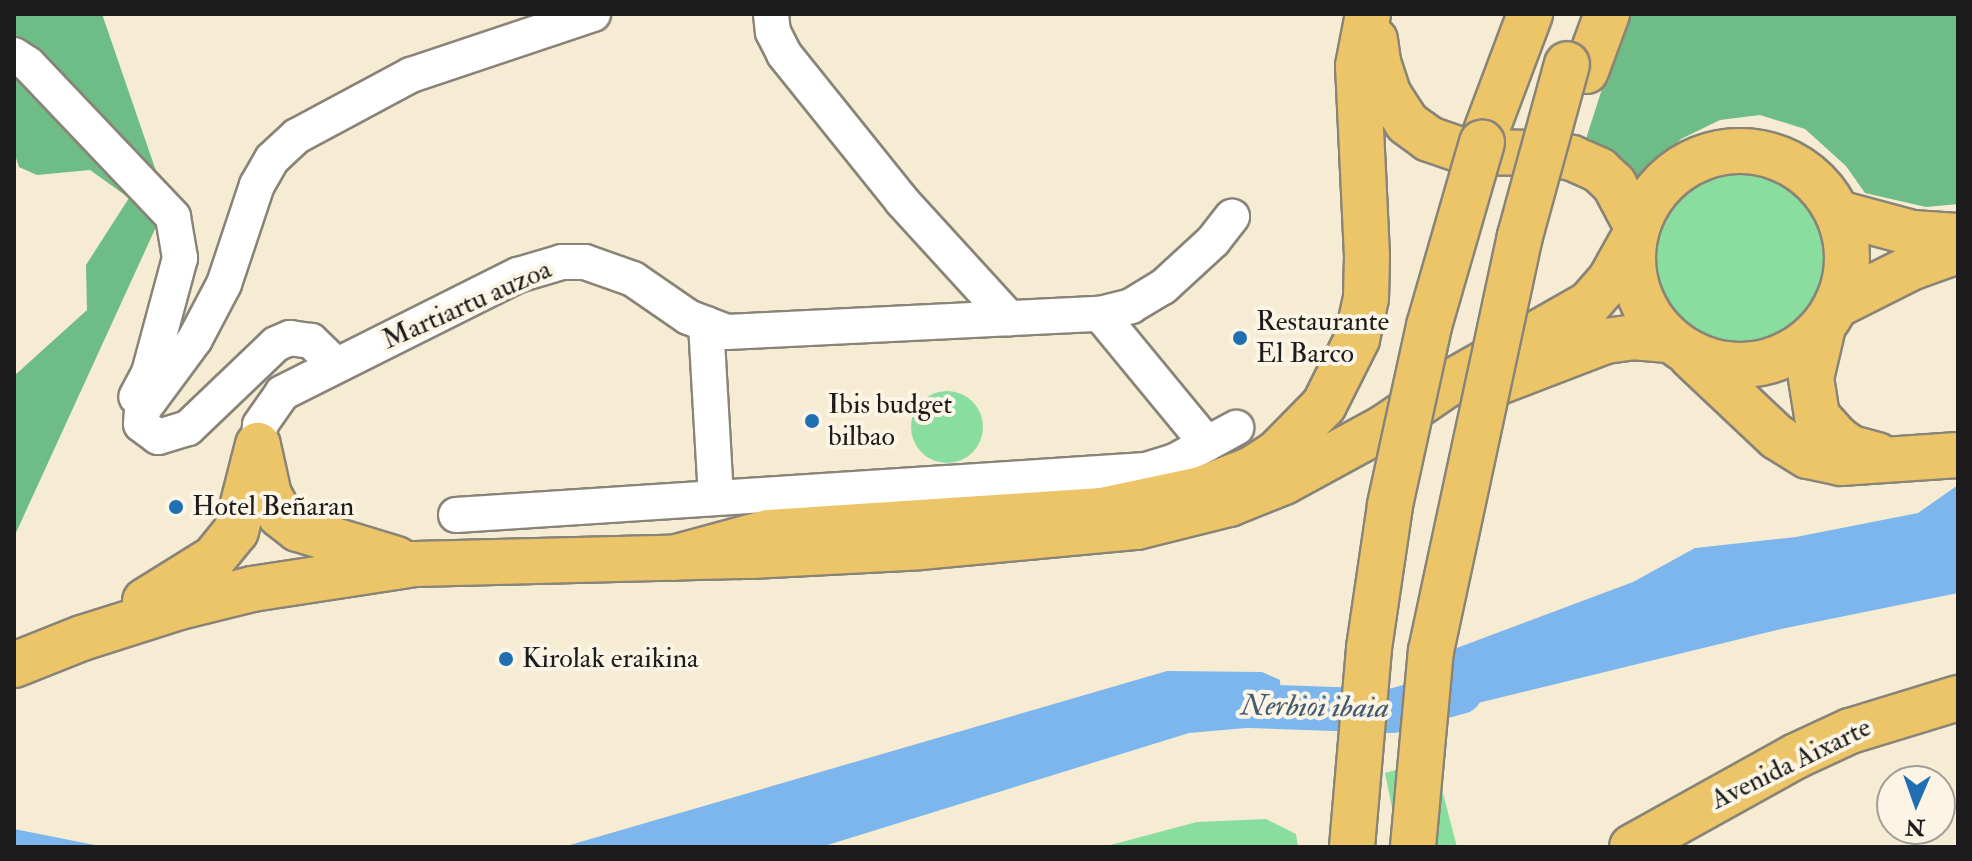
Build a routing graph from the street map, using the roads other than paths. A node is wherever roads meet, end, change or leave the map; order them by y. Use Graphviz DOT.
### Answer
graph roads {
  1 [pos="593,14"];
  2 [pos="771,14"];
  3 [pos="1370,14"];
  4 [pos="1586,14"];
  5 [pos="1607,14"];
  6 [pos="1511,31"];
  7 [pos="14,55"];
  8 [pos="1576,68"];
  9 [pos="1838,213"];
  10 [pos="1232,217"];
  11 [pos="1636,231"];
  12 [pos="1958,236"];
  13 [pos="1958,251"];
  14 [pos="1100,314"];
  15 [pos="1830,316"];
  16 [pos="1009,318"];
  17 [pos="706,324"];
  18 [pos="1676,343"];
  19 [pos="336,365"];
  20 [pos="140,418"];
  21 [pos="1385,427"];
  22 [pos="258,445"];
  23 [pos="1958,455"];
  24 [pos="1908,459"];
  25 [pos="716,496"];
  26 [pos="456,515"];
  27 [pos="673,558"];
  28 [pos="415,564"];
  29 [pos="82,638"];
  30 [pos="14,665"];
  31 [pos="1958,698"];
  32 [pos="1352,847"];
  33 [pos="1413,847"];
  34 [pos="1632,847"];
  1 -- 20 [label="street"];
  2 -- 16 [label="street"];
  3 -- 11 [label="main road"];
  3 -- 27 [label="main road"];
  4 -- 8 [label="main road"];
  5 -- 8 [label="main road"];
  6 -- 32 [label="main road, bridge"];
  7 -- 20 [label="street"];
  8 -- 33 [label="main road, bridge"];
  9 -- 11 [label="main road"];
  9 -- 12 [label="main road"];
  9 -- 15 [label="main road"];
  10 -- 14 [label="street, Martiartu auzoa"];
  11 -- 18 [label="main road"];
  11 -- 21 [label="main road"];
  13 -- 15 [label="main road"];
  14 -- 16 [label="street, Martiartu auzoa"];
  14 -- 25 [label="street"];
  15 -- 18 [label="main road"];
  15 -- 24 [label="main road"];
  16 -- 17 [label="street, Martiartu auzoa"];
  17 -- 19 [label="street, Martiartu auzoa"];
  17 -- 25 [label="street"];
  18 -- 21 [label="main road"];
  18 -- 24 [label="main road"];
  19 -- 20 [label="street"];
  19 -- 22 [label="street, Martiartu auzoa"];
  21 -- 27 [label="main road"];
  22 -- 28 [label="main road"];
  22 -- 29 [label="main road"];
  23 -- 24 [label="main road"];
  25 -- 26 [label="street"];
  27 -- 28 [label="main road"];
  28 -- 29 [label="main road"];
  29 -- 30 [label="main road"];
  31 -- 34 [label="main road, Avenida Aixarte"];
}
